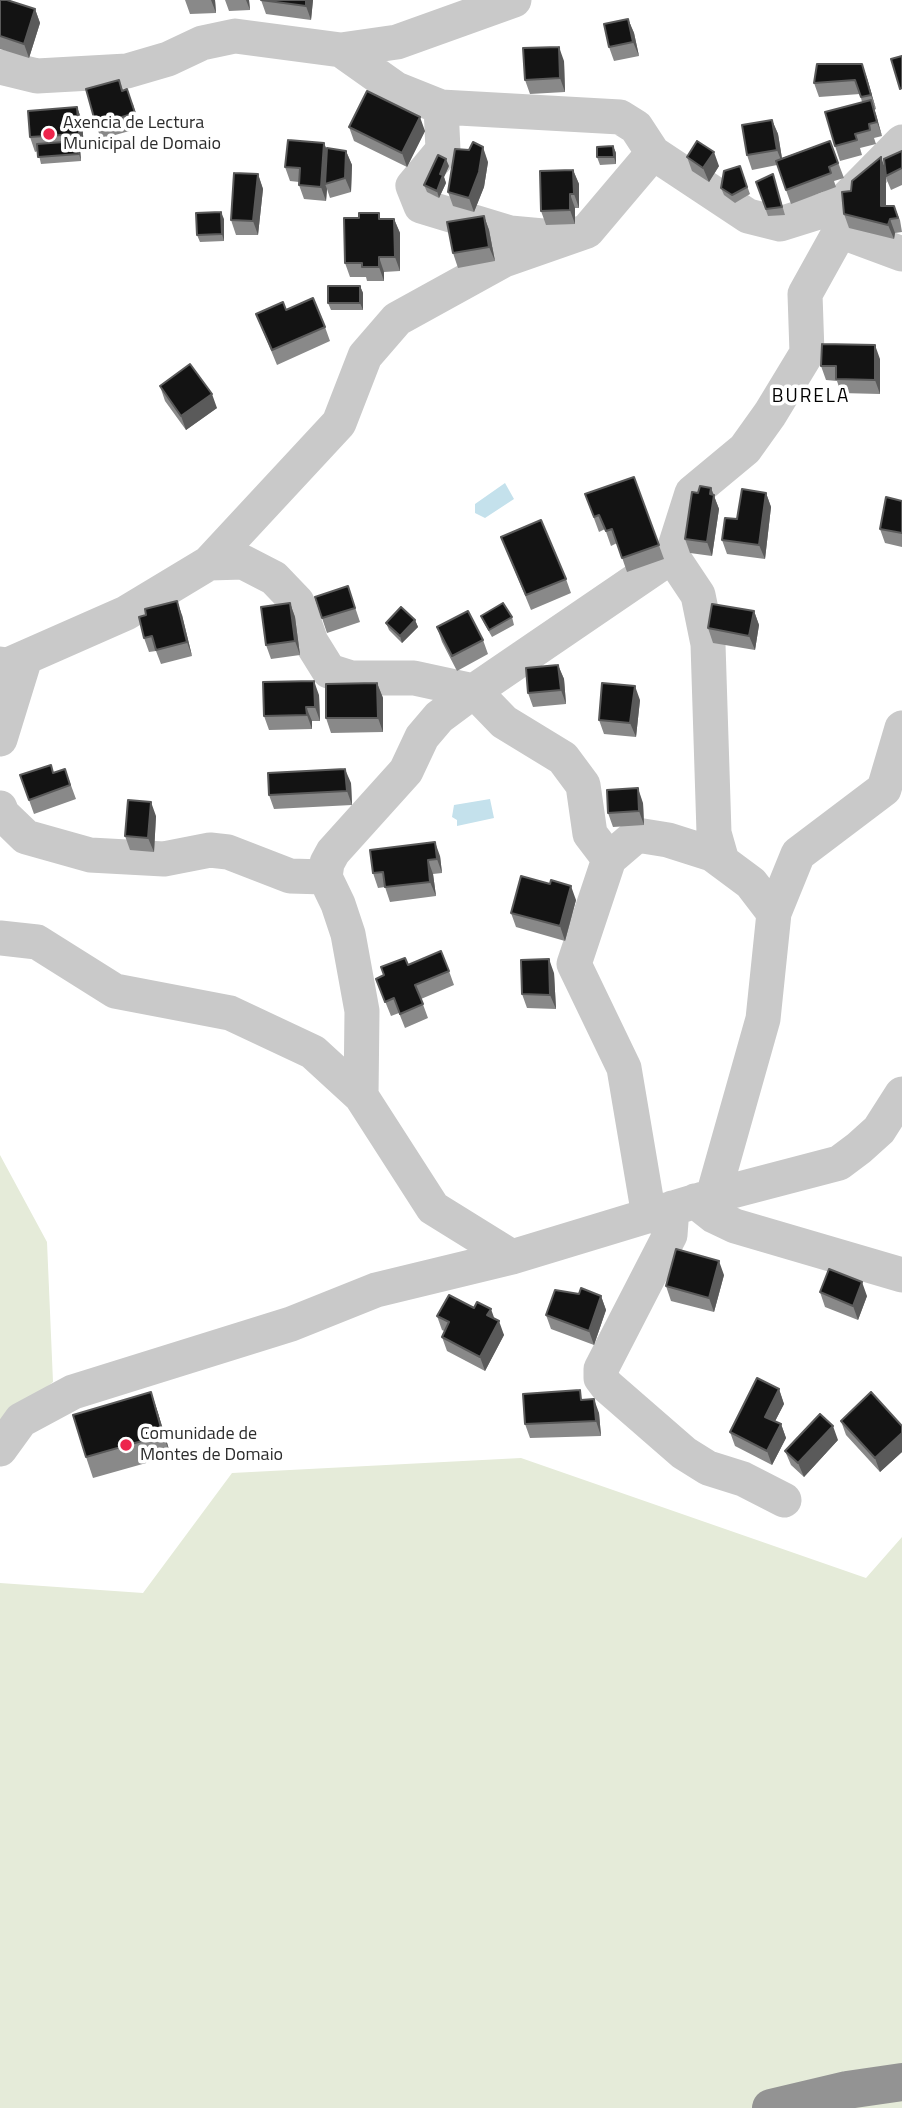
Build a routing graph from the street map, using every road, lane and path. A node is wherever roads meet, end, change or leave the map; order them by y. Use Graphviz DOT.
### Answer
graph roads {
  1 [pos="514,0"];
  2 [pos="341,50"];
  3 [pos="0,67"];
  4 [pos="441,107"];
  5 [pos="902,142"];
  6 [pos="653,153"];
  7 [pos="842,215"];
  8 [pos="565,239"];
  9 [pos="902,254"];
  10 [pos="672,556"];
  11 [pos="209,563"];
  12 [pos="13,661"];
  13 [pos="474,691"];
  14 [pos="902,728"];
  15 [pos="0,740"];
  16 [pos="0,808"];
  17 [pos="609,859"];
  18 [pos="722,861"];
  19 [pos="325,877"];
  20 [pos="774,913"];
  21 [pos="0,938"];
  22 [pos="902,1094"];
  23 [pos="362,1096"];
  24 [pos="682,1205"];
  25 [pos="512,1257"];
  26 [pos="902,1275"];
  27 [pos="0,1449"];
  28 [pos="784,1500"];
  29 [pos="902,2082"];
  30 [pos="902,2106"];
  31 [pos="771,2108"];
  32 [pos="893,2108"];
  1 -- 2 [label="street"];
  2 -- 3 [label="street"];
  2 -- 4 [label="street"];
  4 -- 6 [label="street"];
  4 -- 8 [label="street"];
  5 -- 7 [label="street"];
  6 -- 7 [label="street"];
  6 -- 8 [label="street"];
  7 -- 9 [label="street"];
  7 -- 10 [label="street"];
  8 -- 11 [label="street"];
  10 -- 13 [label="street"];
  10 -- 18 [label="street"];
  11 -- 12 [label="street"];
  11 -- 13 [label="street"];
  12 -- 15 [label="street"];
  13 -- 17 [label="street"];
  13 -- 19 [label="street"];
  14 -- 20 [label="street"];
  16 -- 19 [label="street"];
  17 -- 18 [label="street"];
  17 -- 24 [label="street"];
  18 -- 20 [label="street"];
  19 -- 23 [label="street"];
  20 -- 24 [label="street"];
  21 -- 23 [label="street"];
  22 -- 24 [label="street"];
  23 -- 25 [label="street"];
  24 -- 25 [label="street"];
  24 -- 26 [label="street"];
  24 -- 28 [label="street"];
  25 -- 27 [label="street"];
  29 -- 31 [label="highway"];
  30 -- 32 [label="highway"];
}
